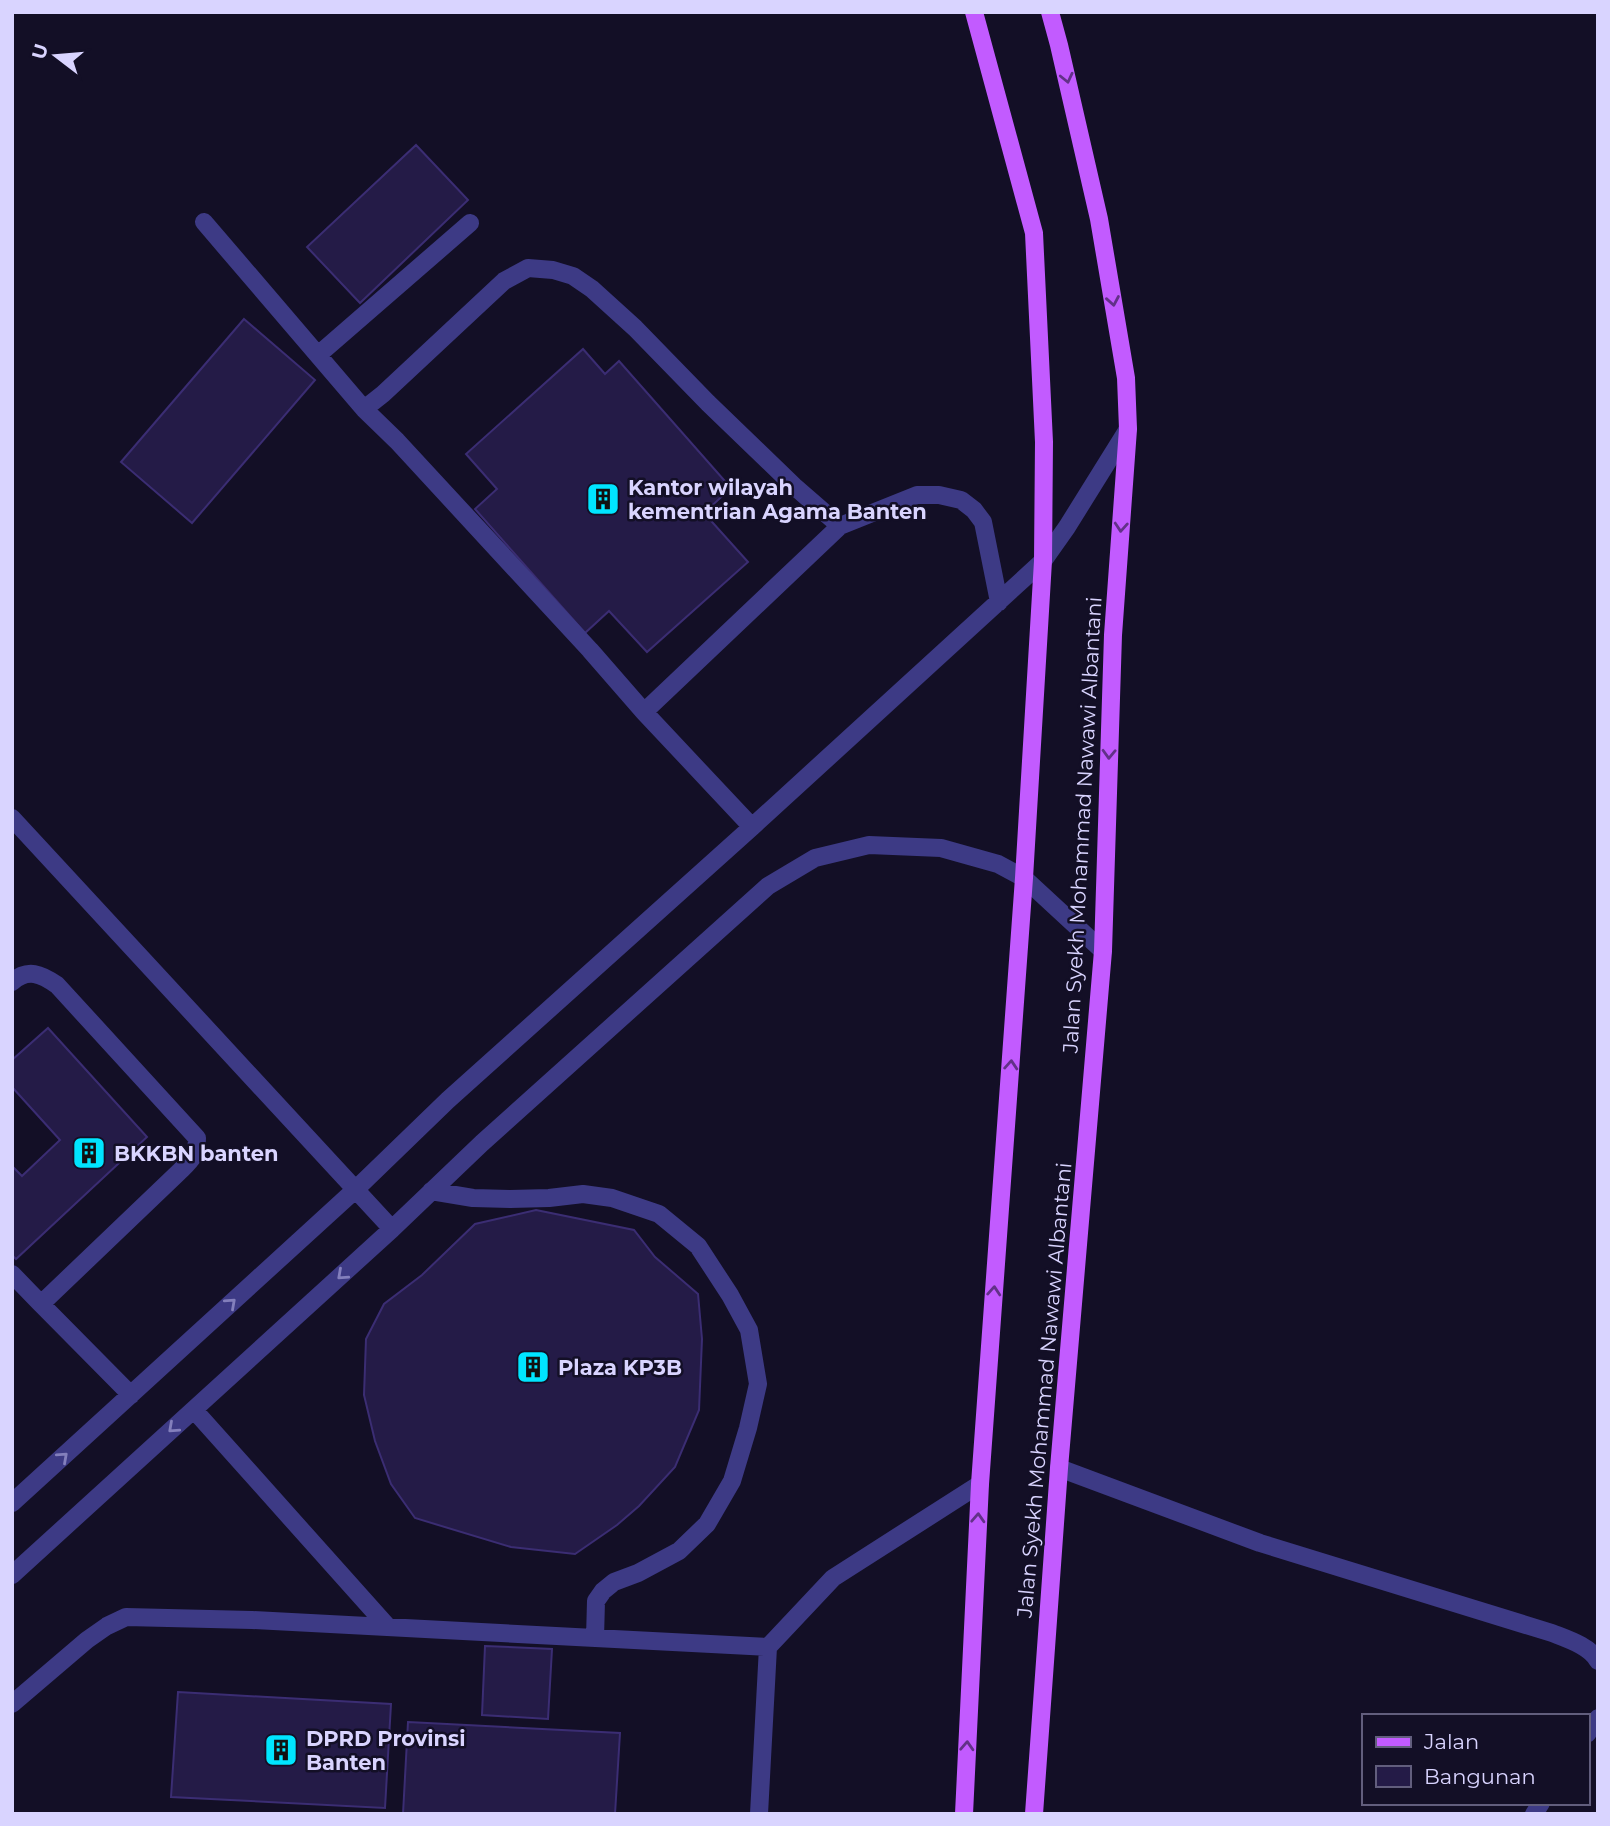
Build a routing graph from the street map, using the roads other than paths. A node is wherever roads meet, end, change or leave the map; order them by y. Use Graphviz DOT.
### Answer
graph roads {
  1 [pos="974,12"];
  2 [pos="1049,12"];
  3 [pos="204,222"];
  4 [pos="470,223"];
  5 [pos="318,355"];
  6 [pos="364,409"];
  7 [pos="1128,429"];
  8 [pos="840,526"];
  9 [pos="1043,561"];
  10 [pos="999,602"];
  11 [pos="644,712"];
  12 [pos="12,818"];
  13 [pos="752,827"];
  14 [pos="1024,878"];
  15 [pos="1103,951"];
  16 [pos="12,982"];
  17 [pos="356,1189"];
  18 [pos="431,1191"];
  19 [pos="392,1229"];
  20 [pos="12,1273"];
  21 [pos="41,1304"];
  22 [pos="131,1395"];
  23 [pos="194,1410"];
  24 [pos="1059,1468"];
  25 [pos="980,1483"];
  26 [pos="12,1503"];
  27 [pos="12,1575"];
  28 [pos="388,1627"];
  29 [pos="595,1638"];
  30 [pos="768,1647"];
  31 [pos="1598,1661"];
  32 [pos="12,1704"];
  33 [pos="759,1814"];
  34 [pos="964,1814"];
  35 [pos="1034,1814"];
  1 -- 9 [label="main road"];
  2 -- 7 [label="main road, Jalan Syekh Mohammad Nawawi Albantani, one-way"];
  3 -- 5 [label="street"];
  4 -- 5 [label="street"];
  5 -- 6 [label="street"];
  6 -- 8 [label="street"];
  6 -- 11 [label="street"];
  7 -- 9 [label="street"];
  7 -- 15 [label="main road, Jalan Syekh Mohammad Nawawi Albantani, one-way"];
  8 -- 10 [label="street"];
  8 -- 11 [label="street"];
  9 -- 10 [label="street"];
  9 -- 14 [label="main road"];
  10 -- 13 [label="street"];
  11 -- 13 [label="street"];
  12 -- 17 [label="street"];
  13 -- 17 [label="street"];
  14 -- 15 [label="street"];
  14 -- 18 [label="street"];
  25 -- 14 [label="main road, one-way"];
  15 -- 24 [label="main road, Jalan Syekh Mohammad Nawawi Albantani"];
  16 -- 21 [label="street"];
  17 -- 19 [label="street"];
  22 -- 17 [label="street, one-way"];
  18 -- 19 [label="street"];
  18 -- 29 [label="street"];
  19 -- 23 [label="street, one-way"];
  20 -- 21 [label="street"];
  21 -- 22 [label="street"];
  26 -- 22 [label="street, one-way"];
  23 -- 27 [label="street, one-way"];
  23 -- 28 [label="street"];
  24 -- 31 [label="street"];
  24 -- 35 [label="main road, Jalan Syekh Mohammad Nawawi Albantani"];
  25 -- 30 [label="street"];
  34 -- 25 [label="main road, one-way"];
  28 -- 29 [label="street"];
  28 -- 32 [label="street"];
  29 -- 30 [label="street"];
  30 -- 33 [label="street"];
}
